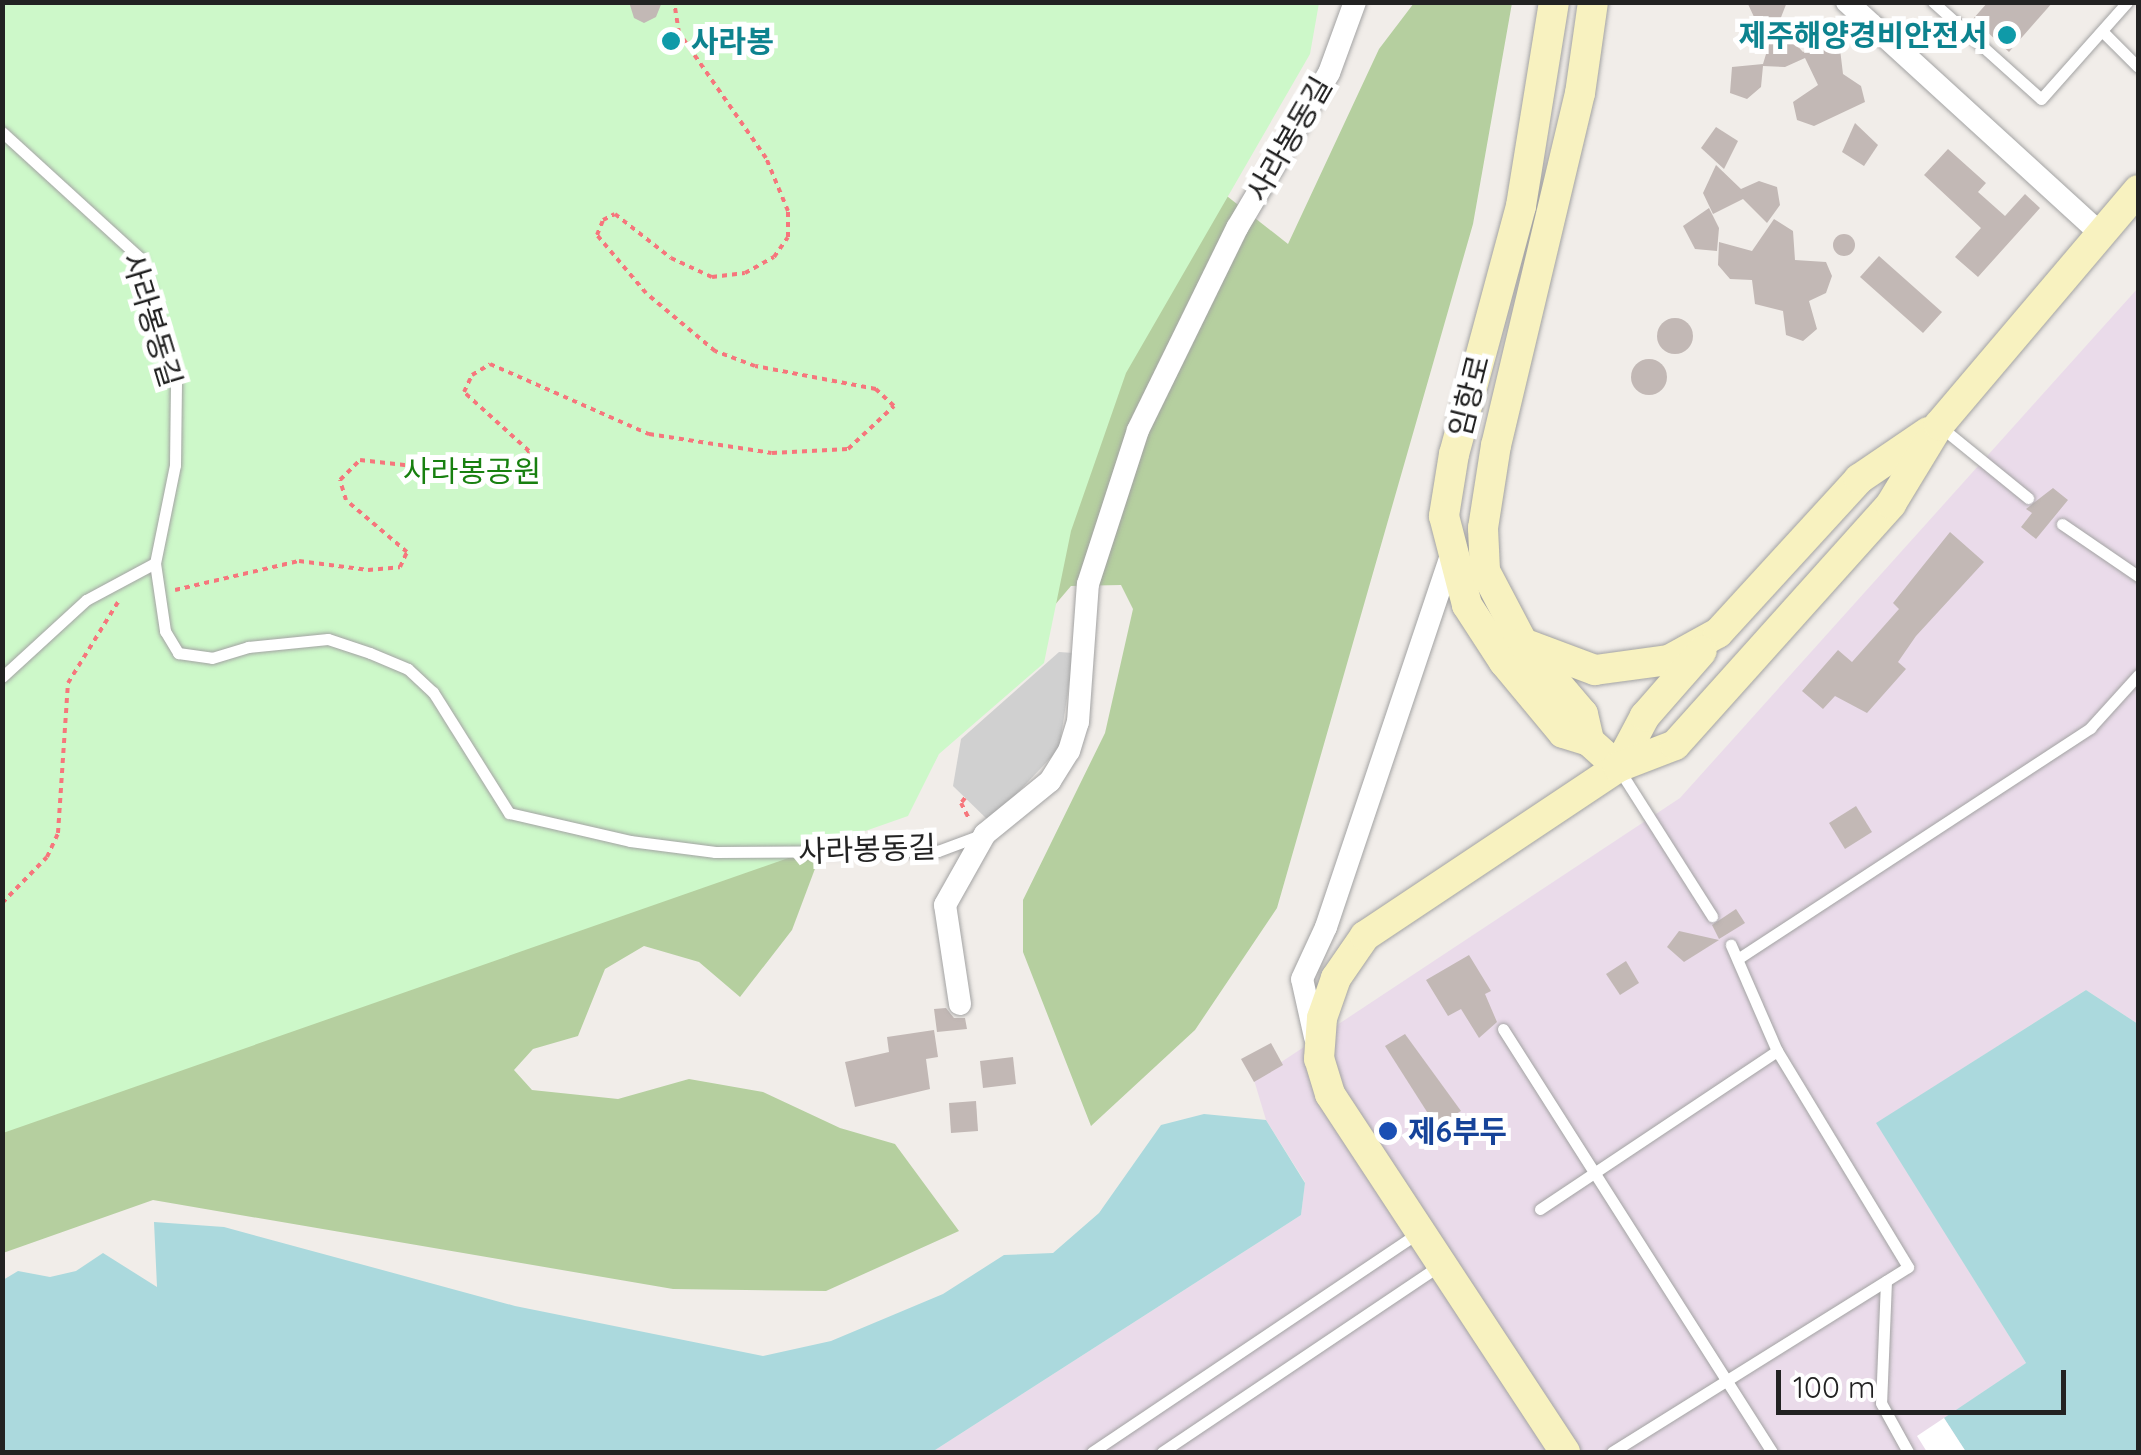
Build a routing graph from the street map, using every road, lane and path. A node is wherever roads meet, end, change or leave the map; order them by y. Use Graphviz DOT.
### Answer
graph roads {
  1 [pos="674,2"];
  2 [pos="1354,2"];
  3 [pos="1554,2"];
  4 [pos="1593,2"];
  5 [pos="1847,2"];
  6 [pos="1933,2"];
  7 [pos="2127,2"];
  8 [pos="2102,32"];
  9 [pos="2138,67"];
  10 [pos="2,132"];
  11 [pos="2138,190"];
  12 [pos="2100,233"];
  13 [pos="1939,424"];
  14 [pos="2028,498"];
  15 [pos="2062,524"];
  16 [pos="1450,558"];
  17 [pos="155,564"];
  18 [pos="2138,576"];
  19 [pos="131,580"];
  20 [pos="161,594"];
  21 [pos="1718,633"];
  22 [pos="1523,643"];
  23 [pos="2138,675"];
  24 [pos="2,677"];
  25 [pos="1590,741"];
  26 [pos="1618,767"];
  27 [pos="965,798"];
  28 [pos="981,835"];
  29 [pos="2,903"];
  30 [pos="1712,916"];
  31 [pos="1731,945"];
  32 [pos="1739,958"];
  33 [pos="960,1004"];
  34 [pos="1503,1029"];
  35 [pos="1777,1052"];
  36 [pos="1320,1059"];
  37 [pos="1594,1173"];
  38 [pos="1540,1209"];
  39 [pos="1419,1232"];
  40 [pos="1441,1265"];
  41 [pos="1886,1280"];
  42 [pos="1726,1381"];
  43 [pos="1092,1452"];
  44 [pos="1162,1452"];
  45 [pos="1566,1452"];
  46 [pos="1612,1452"];
  47 [pos="1772,1452"];
  48 [pos="1908,1452"];
  1 -- 20 [label="path"];
  2 -- 28 [label="street, 사라봉동길"];
  3 -- 16 [label="main road, 임항로"];
  4 -- 22 [label="main road, 임항로"];
  5 -- 12 [label="street"];
  6 -- 8 [label="lane"];
  7 -- 8 [label="lane"];
  8 -- 9 [label="lane"];
  10 -- 17 [label="lane, 사라봉동길"];
  11 -- 12 [label="main road"];
  12 -- 13 [label="main road"];
  13 -- 14 [label="lane"];
  13 -- 21 [label="main road"];
  13 -- 26 [label="main road"];
  15 -- 18 [label="lane"];
  16 -- 25 [label="main road, 임항로"];
  16 -- 36 [label="street"];
  17 -- 19 [label="lane"];
  17 -- 20 [label="lane, 사라봉동길"];
  19 -- 24 [label="lane"];
  19 -- 29 [label="path"];
  20 -- 28 [label="lane, 사라봉동길"];
  21 -- 22 [label="main road"];
  21 -- 26 [label="main road"];
  22 -- 25 [label="main road, 임항로"];
  23 -- 32 [label="lane"];
  25 -- 26 [label="main road, 임항로"];
  26 -- 30 [label="lane"];
  26 -- 36 [label="main road"];
  27 -- 28 [label="path"];
  28 -- 33 [label="street"];
  31 -- 32 [label="lane"];
  32 -- 35 [label="lane"];
  34 -- 37 [label="lane"];
  35 -- 37 [label="lane"];
  35 -- 41 [label="lane"];
  36 -- 39 [label="main road"];
  37 -- 38 [label="lane"];
  37 -- 42 [label="lane"];
  39 -- 40 [label="main road"];
  39 -- 43 [label="lane"];
  40 -- 44 [label="lane"];
  40 -- 45 [label="main road"];
  41 -- 42 [label="lane"];
  41 -- 48 [label="lane"];
  42 -- 46 [label="lane"];
  42 -- 47 [label="lane"];
}
